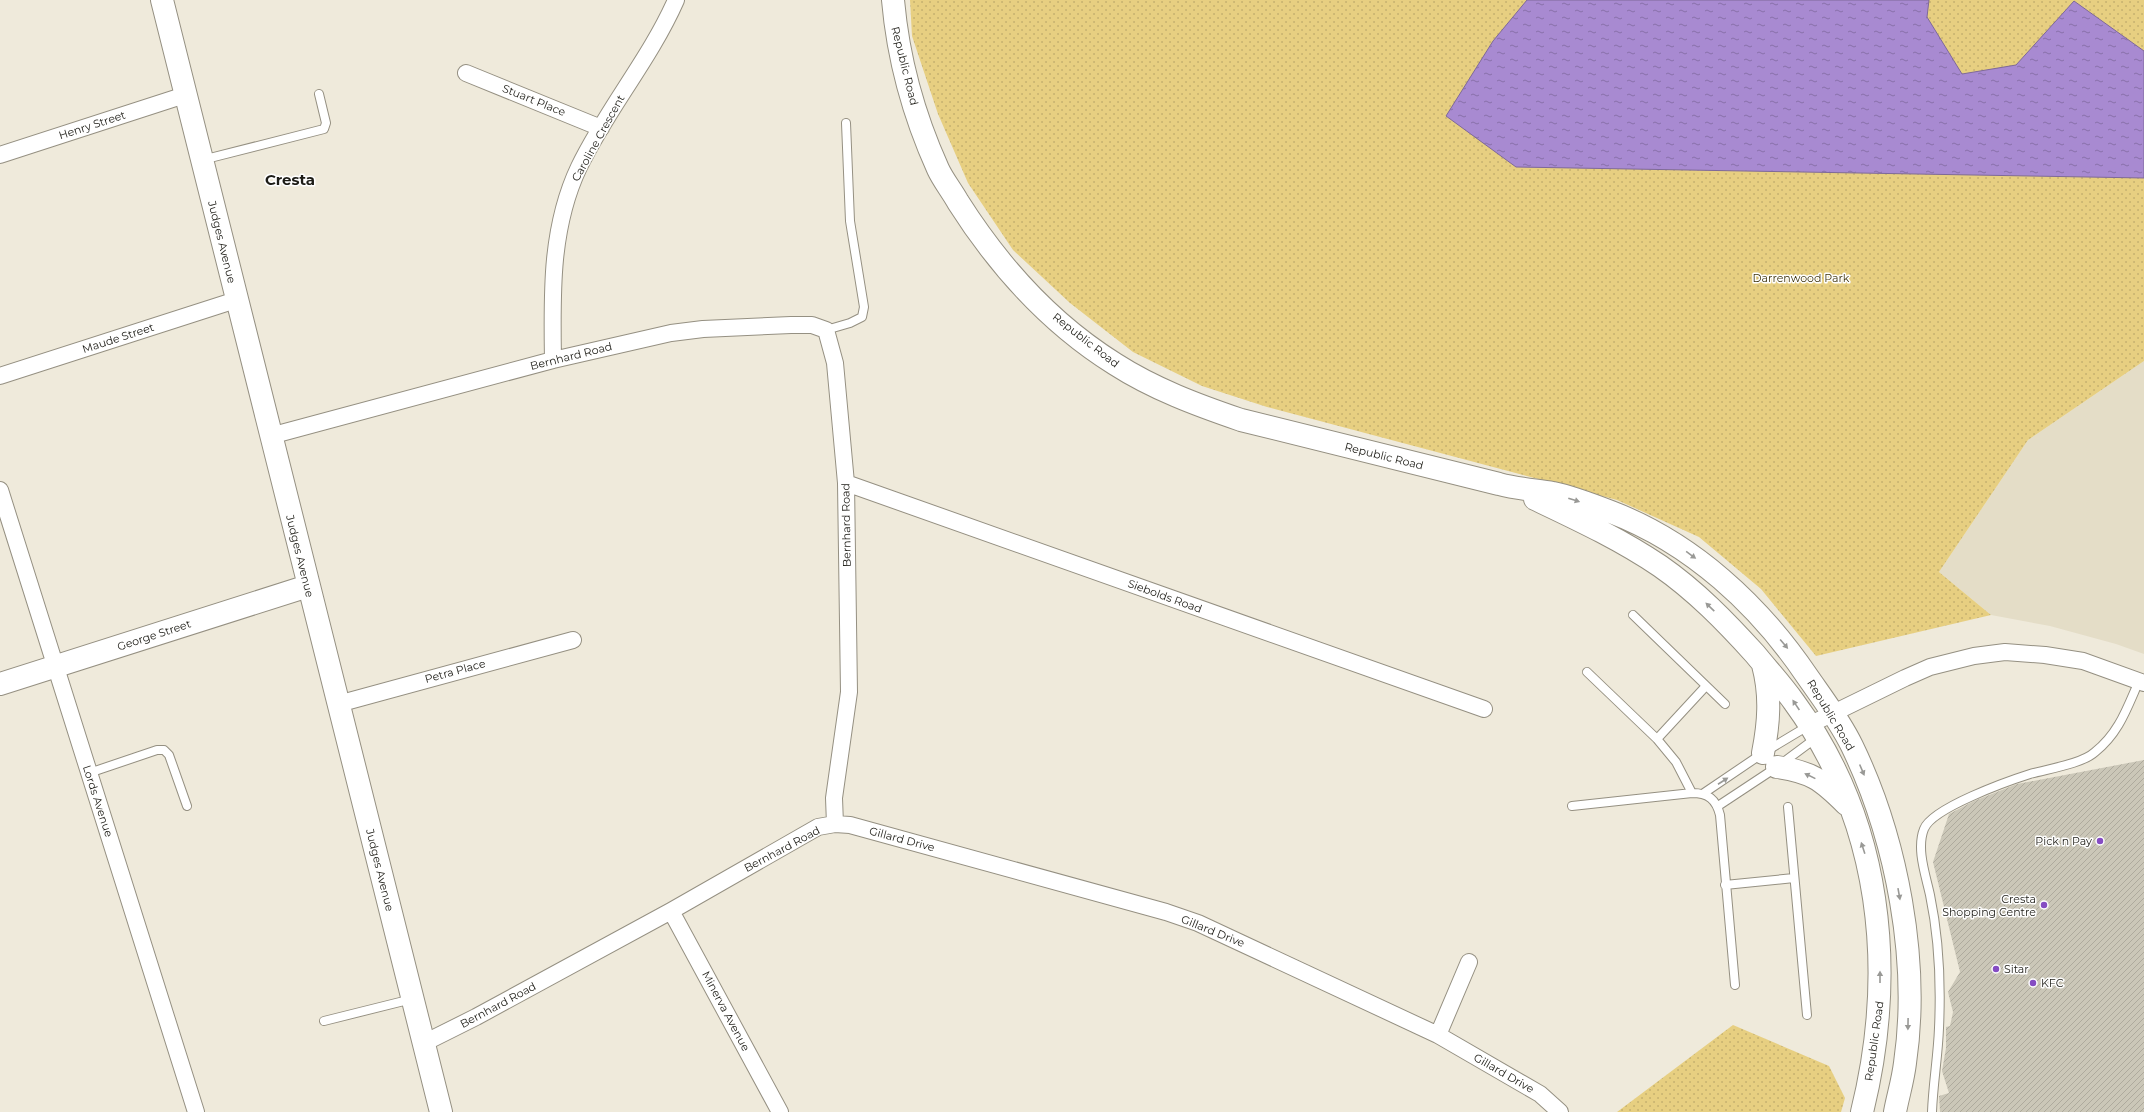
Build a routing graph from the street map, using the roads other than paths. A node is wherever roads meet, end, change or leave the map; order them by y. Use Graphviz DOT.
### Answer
graph roads {
  1 [pos="162,0"];
  2 [pos="676,0"];
  3 [pos="892,0"];
  4 [pos="466,73"];
  5 [pos="320,94"];
  6 [pos="185,95"];
  7 [pos="846,123"];
  8 [pos="601,128"];
  9 [pos="0,155"];
  10 [pos="201,160"];
  11 [pos="236,300"];
  12 [pos="826,330"];
  13 [pos="553,360"];
  14 [pos="0,376"];
  15 [pos="270,436"];
  16 [pos="846,483"];
  17 [pos="1508,486"];
  18 [pos="0,490"];
  19 [pos="308,586"];
  20 [pos="1633,615"];
  21 [pos="573,640"];
  22 [pos="1762,663"];
  23 [pos="55,666"];
  24 [pos="1587,672"];
  25 [pos="2141,682"];
  26 [pos="0,684"];
  27 [pos="1706,686"];
  28 [pos="338,704"];
  29 [pos="1725,704"];
  30 [pos="1484,709"];
  31 [pos="1835,718"];
  32 [pos="1813,732"];
  33 [pos="1657,739"];
  34 [pos="1770,760"];
  35 [pos="89,773"];
  36 [pos="1692,793"];
  37 [pos="1704,793"];
  38 [pos="187,806"];
  39 [pos="1572,806"];
  40 [pos="1718,806"];
  41 [pos="1788,807"];
  42 [pos="1851,809"];
  43 [pos="835,824"];
  44 [pos="1794,878"];
  45 [pos="1725,885"];
  46 [pos="672,911"];
  47 [pos="1469,962"];
  48 [pos="1735,985"];
  49 [pos="413,999"];
  50 [pos="1807,1014"];
  51 [pos="324,1021"];
  52 [pos="1438,1035"];
  53 [pos="424,1043"];
  54 [pos="196,1112"];
  55 [pos="441,1112"];
  56 [pos="780,1112"];
  57 [pos="1560,1112"];
  58 [pos="1862,1112"];
  59 [pos="1895,1112"];
  60 [pos="1932,1112"];
  1 -- 6 [label="main road, Judges Avenue"];
  2 -- 8 [label="street, Caroline Crescent"];
  3 -- 17 [label="main road, Republic Road"];
  4 -- 8 [label="street, Stuart Place"];
  5 -- 10 [label="lane"];
  6 -- 9 [label="street, Henry Street"];
  6 -- 10 [label="main road, Judges Avenue"];
  7 -- 12 [label="lane"];
  8 -- 13 [label="street, Caroline Crescent"];
  10 -- 11 [label="main road, Judges Avenue"];
  11 -- 14 [label="street, Maude Street"];
  11 -- 15 [label="main road, Judges Avenue"];
  12 -- 13 [label="street, Bernhard Road"];
  12 -- 16 [label="street, Bernhard Road"];
  13 -- 15 [label="street, Bernhard Road"];
  15 -- 19 [label="main road, Judges Avenue"];
  16 -- 30 [label="street, Siebolds Road"];
  16 -- 43 [label="street, Bernhard Road"];
  22 -- 17 [label="main road, Republic Road, one-way"];
  17 -- 31 [label="main road, Republic Road, one-way"];
  18 -- 23 [label="street, Lords Avenue"];
  19 -- 23 [label="main road, George Street"];
  19 -- 28 [label="main road, Judges Avenue"];
  20 -- 27 [label="lane"];
  21 -- 28 [label="street, Petra Place"];
  32 -- 22 [label="main road, Republic Road, one-way"];
  22 -- 34 [label="main road"];
  23 -- 26 [label="main road, George Street"];
  23 -- 35 [label="street, Lords Avenue"];
  24 -- 33 [label="lane"];
  25 -- 31 [label="street"];
  25 -- 60 [label="lane"];
  27 -- 29 [label="lane"];
  27 -- 33 [label="lane"];
  28 -- 49 [label="main road, Judges Avenue"];
  31 -- 32 [label="street"];
  31 -- 59 [label="main road, Republic Road, one-way"];
  32 -- 34 [label="lane"];
  32 -- 34 [label="lane"];
  32 -- 42 [label="main road, Republic Road"];
  33 -- 36 [label="lane"];
  37 -- 34 [label="lane, one-way"];
  34 -- 40 [label="lane"];
  42 -- 34 [label="main road, one-way"];
  35 -- 38 [label="lane"];
  35 -- 54 [label="street, Lords Avenue"];
  36 -- 37 [label="lane"];
  36 -- 39 [label="lane"];
  37 -- 40 [label="lane"];
  40 -- 45 [label="lane"];
  41 -- 44 [label="lane"];
  58 -- 42 [label="main road, Republic Road, one-way"];
  43 -- 46 [label="street, Bernhard Road"];
  43 -- 52 [label="street, Gillard Drive"];
  44 -- 45 [label="lane"];
  44 -- 50 [label="lane"];
  45 -- 48 [label="lane"];
  46 -- 53 [label="street, Bernhard Road"];
  46 -- 56 [label="street, Minerva Avenue"];
  47 -- 52 [label="street"];
  49 -- 51 [label="lane"];
  49 -- 53 [label="main road, Judges Avenue"];
  52 -- 57 [label="street, Gillard Drive"];
  53 -- 55 [label="main road, Judges Avenue"];
}
